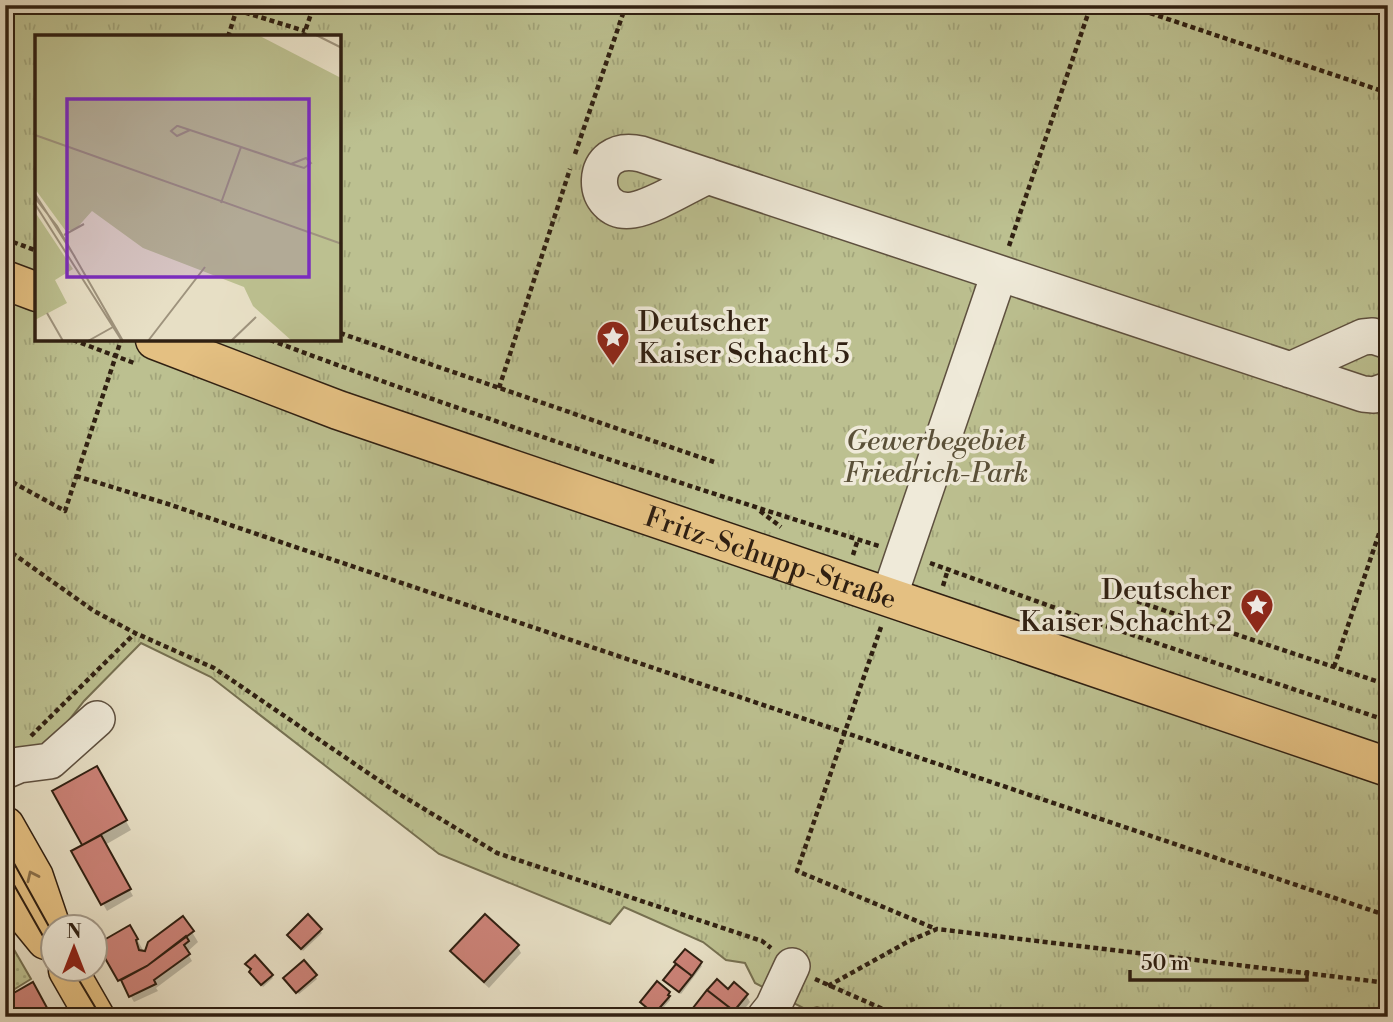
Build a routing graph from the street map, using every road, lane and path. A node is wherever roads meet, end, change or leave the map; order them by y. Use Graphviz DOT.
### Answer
graph roads {
  1 [pos="314,5"];
  2 [pos="625,5"];
  3 [pos="1091,5"];
  4 [pos="1126,5"];
  5 [pos="238,8"];
  6 [pos="304,34"];
  7 [pos="229,35"];
  8 [pos="1388,93"];
  9 [pos="575,155"];
  10 [pos="571,168"];
  11 [pos="708,176"];
  12 [pos="5,239"];
  13 [pos="35,250"];
  14 [pos="999,274"];
  15 [pos="5,280"];
  16 [pos="35,291"];
  17 [pos="341,333"];
  18 [pos="121,341"];
  19 [pos="158,341"];
  20 [pos="273,341"];
  21 [pos="1388,341"];
  22 [pos="1290,370"];
  23 [pos="499,388"];
  24 [pos="1388,390"];
  25 [pos="714,462"];
  26 [pos="76,476"];
  27 [pos="5,478"];
  28 [pos="1388,507"];
  29 [pos="755,508"];
  30 [pos="5,548"];
  31 [pos="1121,596"];
  32 [pos="885,612"];
  33 [pos="1103,625"];
  34 [pos="135,633"];
  35 [pos="1334,667"];
  36 [pos="1388,685"];
  37 [pos="97,719"];
  38 [pos="1388,721"];
  39 [pos="846,732"];
  40 [pos="1388,767"];
  41 [pos="12,768"];
  42 [pos="5,826"];
  43 [pos="5,890"];
  44 [pos="47,914"];
  45 [pos="1388,916"];
  46 [pos="936,929"];
  47 [pos="38,931"];
  48 [pos="792,966"];
  49 [pos="1388,983"];
  50 [pos="76,984"];
  51 [pos="827,987"];
  52 [pos="95,1017"];
  53 [pos="765,1017"];
  54 [pos="901,1017"];
  1 -- 6 [label="path"];
  2 -- 9 [label="path"];
  3 -- 14 [label="path"];
  4 -- 8 [label="path"];
  5 -- 6 [label="path"];
  5 -- 7 [label="path"];
  10 -- 23 [label="path"];
  11 -- 14 [label="street"];
  12 -- 13 [label="path"];
  14 -- 22 [label="street"];
  14 -- 32 [label="street"];
  15 -- 16 [label="main road"];
  17 -- 23 [label="path"];
  18 -- 26 [label="path"];
  19 -- 32 [label="main road, Fritz-Schupp-Straße"];
  20 -- 29 [label="path"];
  21 -- 22 [label="street"];
  22 -- 24 [label="street"];
  23 -- 25 [label="path"];
  26 -- 27 [label="path"];
  26 -- 39 [label="path"];
  28 -- 35 [label="path"];
  30 -- 34 [label="path"];
  31 -- 35 [label="path"];
  32 -- 39 [label="path"];
  32 -- 40 [label="main road, Fritz-Schupp-Straße"];
  33 -- 38 [label="path"];
  34 -- 41 [label="path"];
  34 -- 48 [label="path"];
  35 -- 36 [label="path"];
  37 -- 41 [label="street"];
  39 -- 45 [label="path"];
  39 -- 46 [label="path"];
  44 -- 42 [label="main road, one-way"];
  43 -- 47 [label="main road"];
  46 -- 49 [label="path"];
  46 -- 51 [label="path"];
  48 -- 51 [label="path"];
  48 -- 53 [label="street"];
  50 -- 52 [label="main road"];
  51 -- 54 [label="path"];
}
